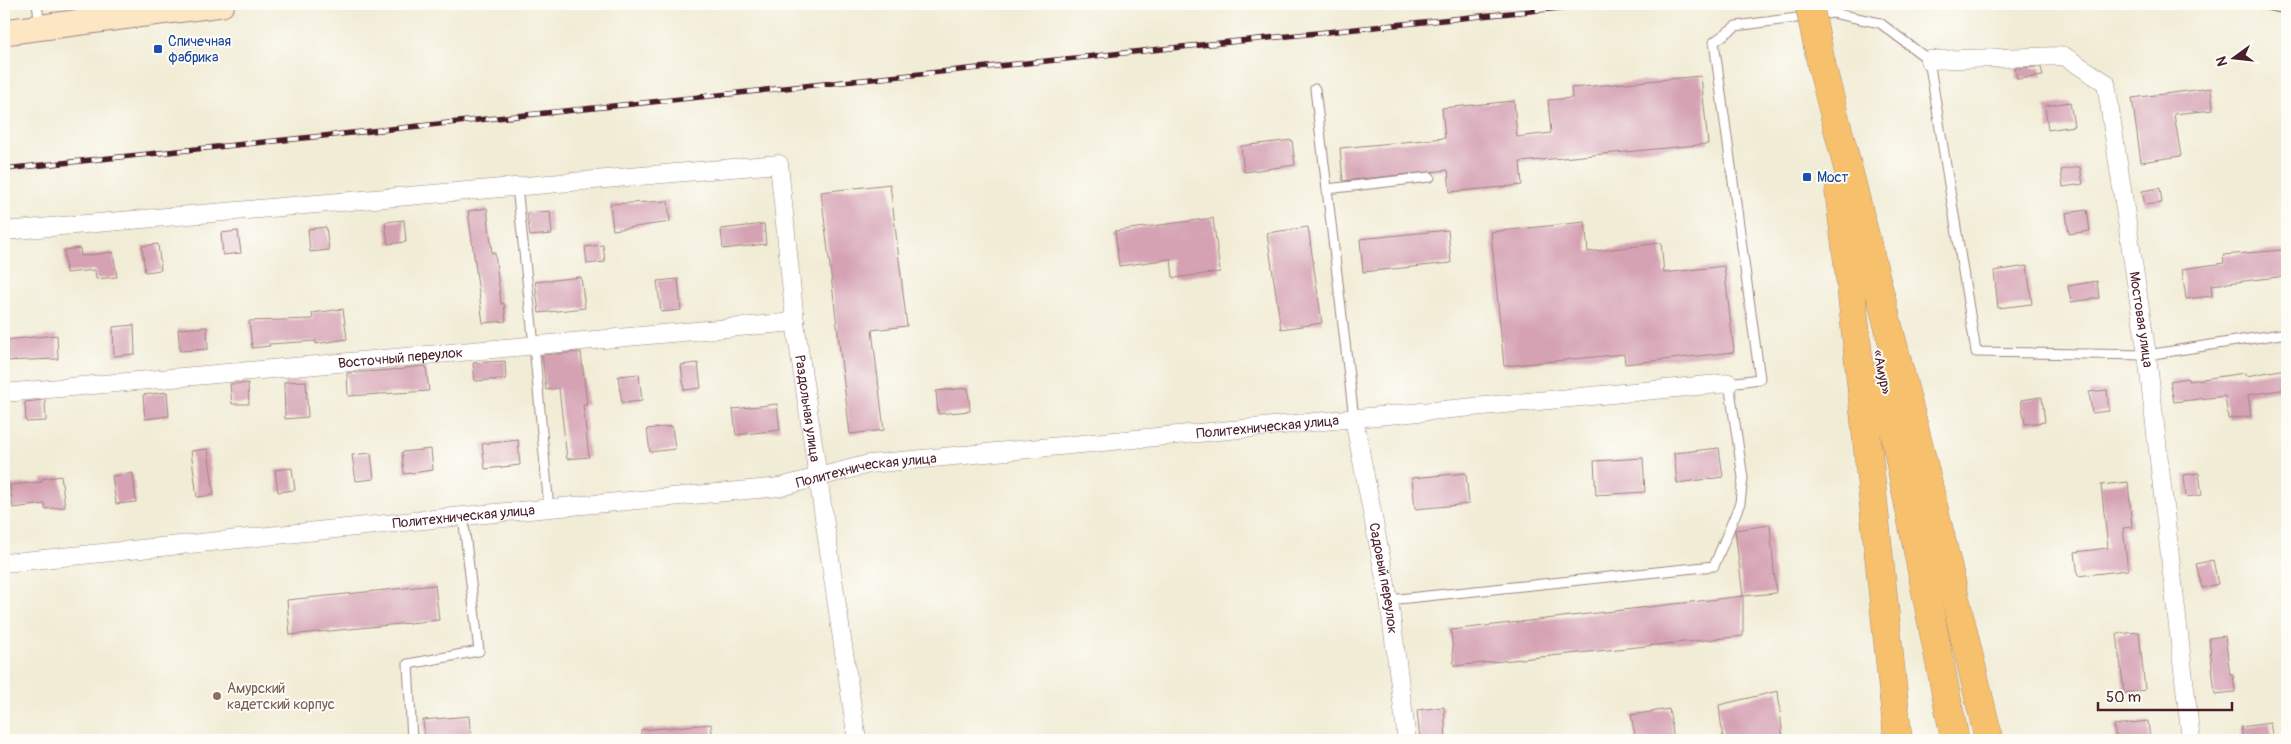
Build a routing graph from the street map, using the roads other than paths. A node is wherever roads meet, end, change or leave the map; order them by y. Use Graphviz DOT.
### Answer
graph roads {
  1 [pos="222,4"];
  2 [pos="1809,4"];
  3 [pos="39,15"];
  4 [pos="4,32"];
  5 [pos="1929,60"];
  6 [pos="1822,67"];
  7 [pos="1315,89"];
  8 [pos="1430,177"];
  9 [pos="516,187"];
  10 [pos="1326,189"];
  11 [pos="4,231"];
  12 [pos="795,322"];
  13 [pos="2287,333"];
  14 [pos="534,345"];
  15 [pos="2147,355"];
  16 [pos="1729,383"];
  17 [pos="4,393"];
  18 [pos="1354,419"];
  19 [pos="819,478"];
  20 [pos="549,509"];
  21 [pos="463,516"];
  22 [pos="4,563"];
  23 [pos="1389,600"];
  24 [pos="412,740"];
  25 [pos="857,740"];
  26 [pos="1407,740"];
  27 [pos="1898,740"];
  28 [pos="1955,740"];
  29 [pos="1988,740"];
  30 [pos="2191,740"];
  1 -- 3 [label="street"];
  2 -- 6 [label="highway, «Амур», bridge"];
  3 -- 4 [label="street"];
  5 -- 15 [label="street, Мостовая улица"];
  5 -- 15 [label="lane"];
  5 -- 16 [label="lane"];
  6 -- 27 [label="highway"];
  6 -- 28 [label="highway, «Амур»"];
  6 -- 29 [label="highway"];
  7 -- 10 [label="lane"];
  8 -- 10 [label="lane"];
  9 -- 11 [label="street"];
  9 -- 12 [label="street, Раздольная улица"];
  9 -- 14 [label="lane"];
  10 -- 18 [label="lane"];
  12 -- 14 [label="street, Восточный переулок"];
  12 -- 19 [label="street, Раздольная улица"];
  13 -- 15 [label="lane"];
  14 -- 17 [label="street, Восточный переулок"];
  14 -- 20 [label="lane"];
  15 -- 30 [label="street, Мостовая улица"];
  16 -- 18 [label="street, Политехническая улица"];
  16 -- 23 [label="lane"];
  18 -- 19 [label="street, Политехническая улица"];
  18 -- 23 [label="street, Садовый переулок"];
  19 -- 20 [label="street, Политехническая улица"];
  19 -- 25 [label="street, Раздольная улица"];
  20 -- 21 [label="street, Политехническая улица"];
  21 -- 22 [label="street, Политехническая улица"];
  21 -- 24 [label="lane"];
  23 -- 26 [label="street, Садовый переулок"];
}
